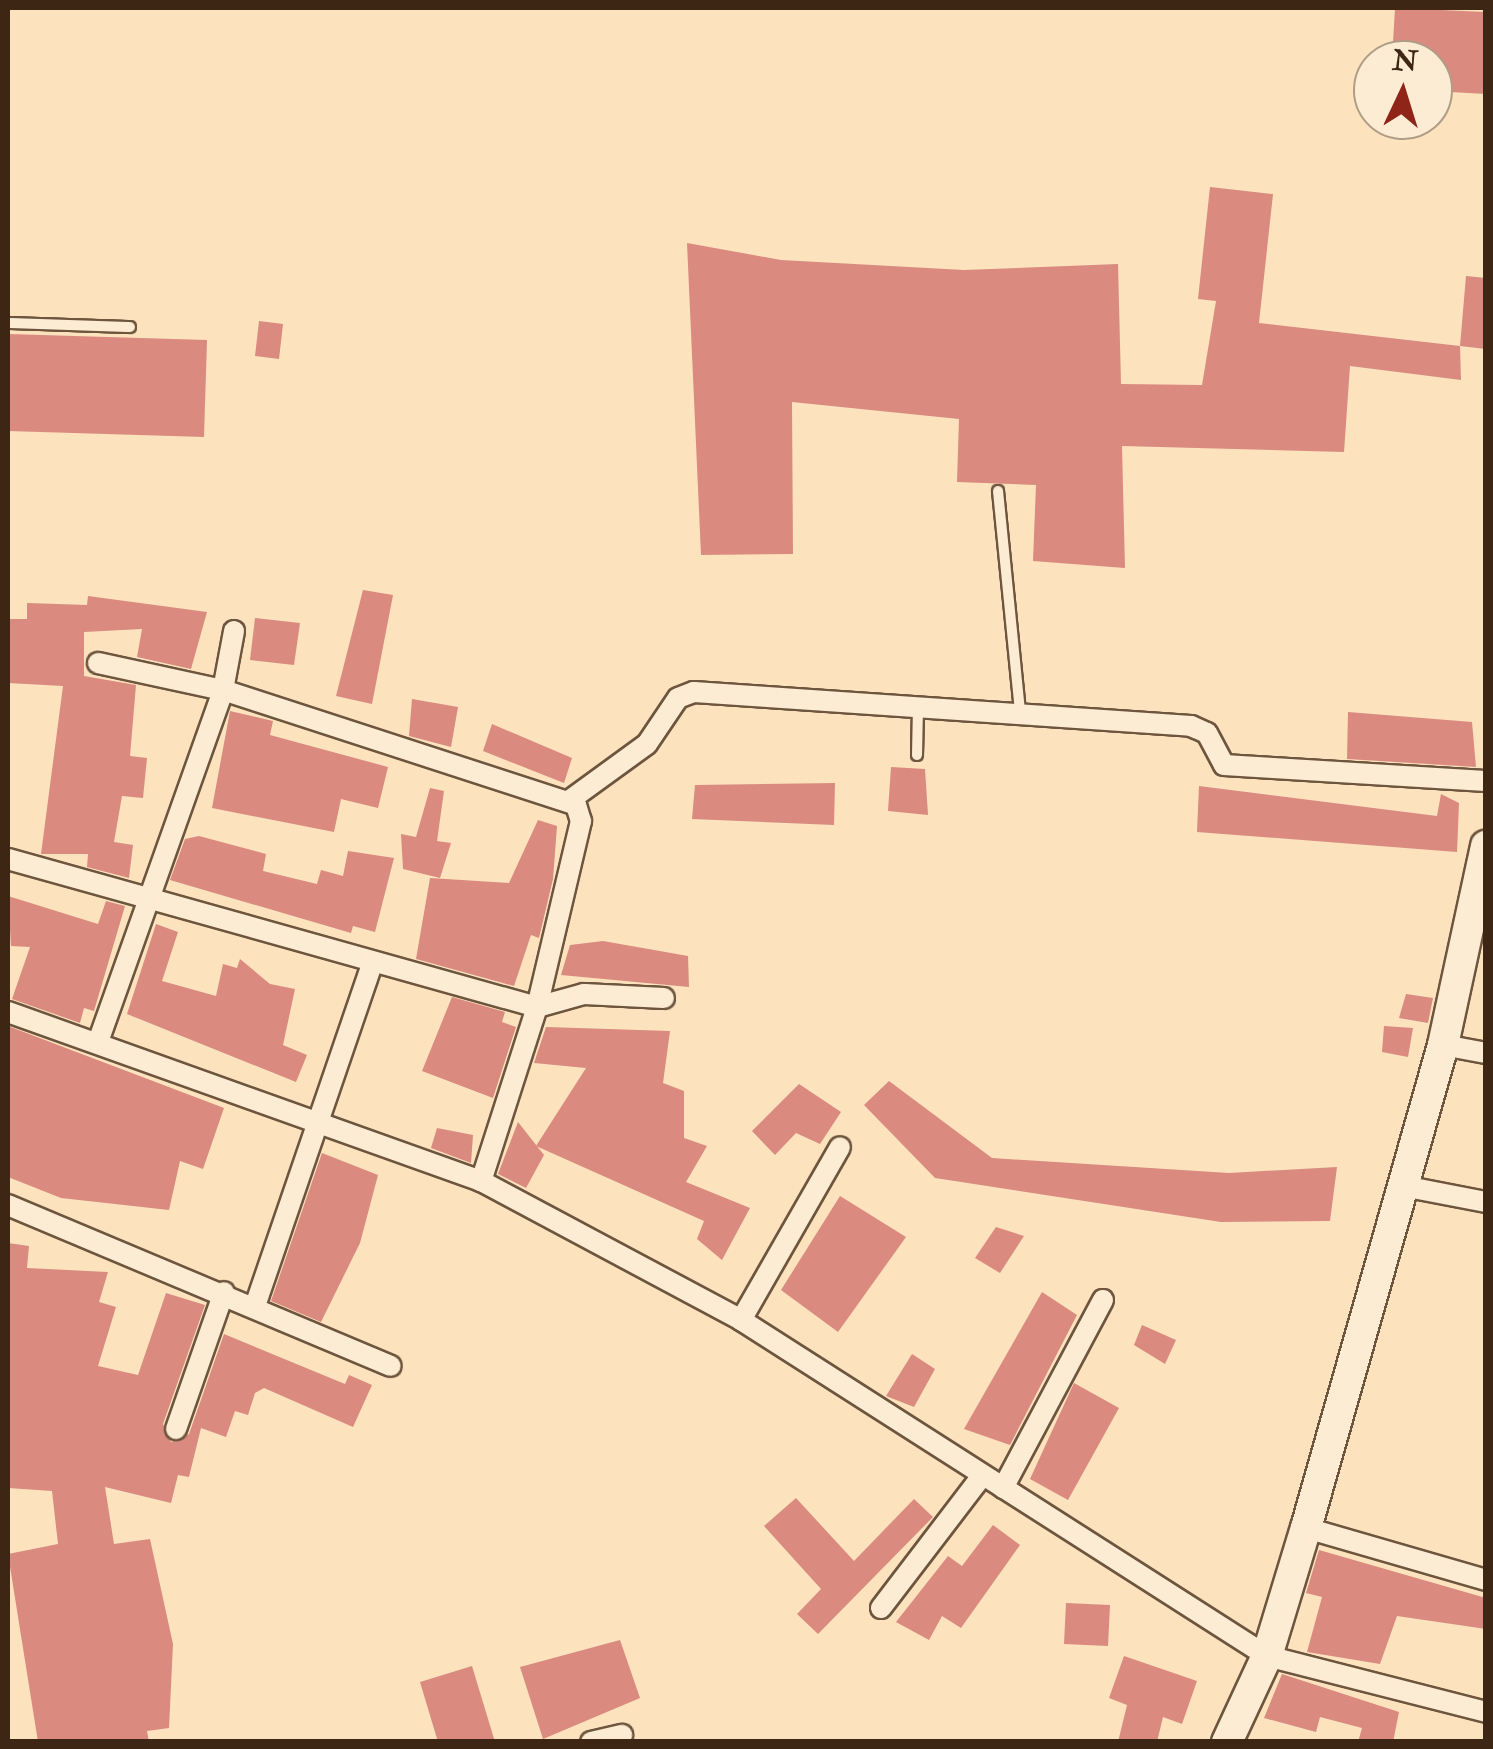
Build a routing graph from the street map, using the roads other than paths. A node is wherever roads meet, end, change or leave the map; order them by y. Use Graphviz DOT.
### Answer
graph roads {
  1 [pos="8,324"];
  2 [pos="130,327"];
  3 [pos="998,491"];
  4 [pos="234,631"];
  5 [pos="98,664"];
  6 [pos="223,690"];
  7 [pos="918,704"];
  8 [pos="1020,710"];
  9 [pos="916,756"];
  10 [pos="1486,781"];
  11 [pos="570,800"];
  12 [pos="1486,846"];
  13 [pos="8,859"];
  14 [pos="145,901"];
  15 [pos="372,964"];
  16 [pos="664,998"];
  17 [pos="538,1007"];
  18 [pos="8,1012"];
  19 [pos="98,1042"];
  20 [pos="1443,1045"];
  21 [pos="1486,1053"];
  22 [pos="316,1118"];
  23 [pos="840,1147"];
  24 [pos="482,1181"];
  25 [pos="1403,1186"];
  26 [pos="1486,1202"];
  27 [pos="8,1205"];
  28 [pos="224,1292"];
  29 [pos="1103,1300"];
  30 [pos="255,1306"];
  31 [pos="741,1320"];
  32 [pos="391,1366"];
  33 [pos="176,1428"];
  34 [pos="981,1477"];
  35 [pos="1003,1488"];
  36 [pos="1306,1528"];
  37 [pos="1486,1580"];
  38 [pos="881,1608"];
  39 [pos="1267,1656"];
  40 [pos="1486,1712"];
  41 [pos="622,1734"];
  42 [pos="591,1742"];
  43 [pos="1227,1742"];
  1 -- 2 [label="lane"];
  3 -- 8 [label="lane"];
  4 -- 6 [label="street"];
  5 -- 6 [label="street"];
  6 -- 11 [label="street"];
  6 -- 14 [label="street"];
  7 -- 8 [label="street"];
  7 -- 9 [label="lane"];
  7 -- 11 [label="street"];
  8 -- 10 [label="street"];
  11 -- 17 [label="street"];
  12 -- 20 [label="street"];
  13 -- 14 [label="street"];
  14 -- 15 [label="street"];
  14 -- 19 [label="street"];
  15 -- 17 [label="street"];
  15 -- 22 [label="street"];
  16 -- 17 [label="street"];
  17 -- 24 [label="street"];
  18 -- 19 [label="street"];
  19 -- 22 [label="street"];
  20 -- 21 [label="street"];
  20 -- 25 [label="street"];
  22 -- 24 [label="street"];
  22 -- 30 [label="street"];
  23 -- 31 [label="street"];
  24 -- 31 [label="street"];
  25 -- 26 [label="street"];
  25 -- 36 [label="street"];
  27 -- 28 [label="street"];
  28 -- 30 [label="street"];
  28 -- 33 [label="street"];
  29 -- 35 [label="street"];
  30 -- 32 [label="street"];
  31 -- 34 [label="street"];
  34 -- 35 [label="street"];
  34 -- 38 [label="street"];
  35 -- 39 [label="street"];
  36 -- 37 [label="street"];
  36 -- 39 [label="street"];
  39 -- 40 [label="street"];
  39 -- 43 [label="street"];
  41 -- 42 [label="street"];
}
